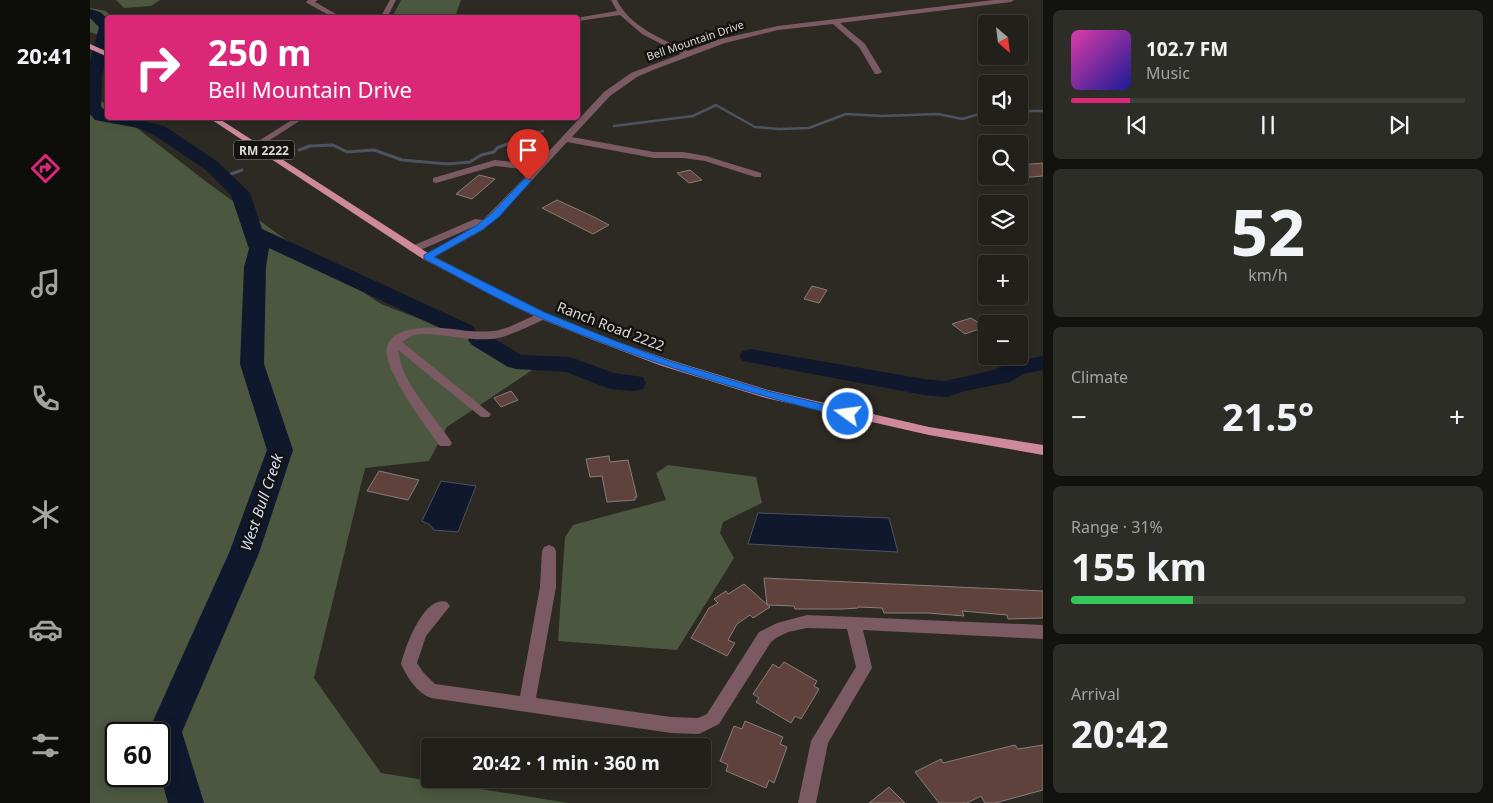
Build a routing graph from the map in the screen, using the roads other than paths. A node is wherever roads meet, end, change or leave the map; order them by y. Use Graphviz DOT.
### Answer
graph roads {
  1 [pos="315,0"];
  2 [pos="393,0"];
  3 [pos="614,0"];
  4 [pos="1011,0"];
  5 [pos="620,13"];
  6 [pos="334,15"];
  7 [pos="385,15"];
  8 [pos="580,19"];
  9 [pos="833,20"];
  10 [pos="90,46"];
  11 [pos="105,54"];
  12 [pos="687,54"];
  13 [pos="878,72"];
  14 [pos="216,120"];
  15 [pos="297,120"];
  16 [pos="566,138"];
  17 [pos="256,146"];
  18 [pos="539,168"];
  19 [pos="758,175"];
  20 [pos="436,180"];
  21 [pos="495,215"];
  22 [pos="414,249"];
  23 [pos="427,257"];
  24 [pos="543,316"];
  25 [pos="395,342"];
  26 [pos="485,414"];
  27 [pos="445,443"];
  28 [pos="1043,450"];
  29 [pos="549,551"];
  30 [pos="442,606"];
  31 [pos="853,623"];
  32 [pos="1043,632"];
  33 [pos="527,704"];
  34 [pos="807,803"];
  1 -- 6 [label="street"];
  2 -- 7 [label="street"];
  3 -- 5 [label="street"];
  4 -- 9 [label="street, Bell Mountain Drive"];
  5 -- 8 [label="street"];
  5 -- 12 [label="street"];
  9 -- 12 [label="street, Bell Mountain Drive"];
  9 -- 13 [label="street"];
  10 -- 11 [label="main road"];
  12 -- 16 [label="street, Bell Mountain Drive"];
  14 -- 17 [label="main road, Ranch Road 2222 / RM 2222"];
  15 -- 17 [label="street"];
  16 -- 18 [label="street, Bell Mountain Drive"];
  16 -- 19 [label="street"];
  17 -- 22 [label="main road, Ranch Road 2222 / RM 2222"];
  18 -- 20 [label="street"];
  18 -- 21 [label="street, Bell Mountain Drive"];
  21 -- 22 [label="street"];
  21 -- 23 [label="street, Bell Mountain Drive"];
  22 -- 23 [label="main road, Ranch Road 2222 / RM 2222"];
  23 -- 24 [label="main road, Ranch Road 2222 / RM 2222"];
  24 -- 25 [label="street"];
  24 -- 28 [label="main road, Ranch Road 2222 / RM 2222"];
  25 -- 26 [label="street"];
  25 -- 27 [label="street"];
  29 -- 33 [label="street"];
  30 -- 33 [label="street"];
  31 -- 32 [label="street"];
  31 -- 33 [label="street"];
  31 -- 34 [label="street"];
}
